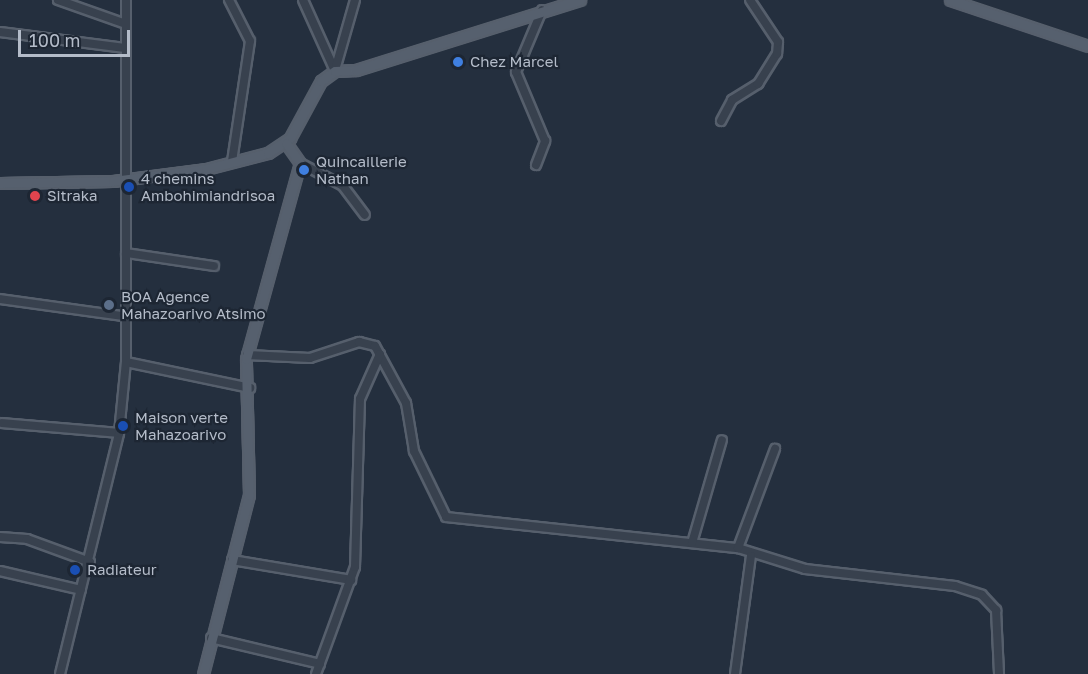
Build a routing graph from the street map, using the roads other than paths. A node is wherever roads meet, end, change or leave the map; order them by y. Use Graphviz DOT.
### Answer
graph roads {
  1 [pos="58,0"];
  2 [pos="126,0"];
  3 [pos="229,0"];
  4 [pos="303,0"];
  5 [pos="355,0"];
  6 [pos="580,0"];
  7 [pos="750,0"];
  8 [pos="950,0"];
  9 [pos="542,10"];
  10 [pos="126,24"];
  11 [pos="0,32"];
  12 [pos="1088,46"];
  13 [pos="125,48"];
  14 [pos="334,71"];
  15 [pos="721,121"];
  16 [pos="286,143"];
  17 [pos="232,162"];
  18 [pos="300,163"];
  19 [pos="536,165"];
  20 [pos="126,179"];
  21 [pos="0,183"];
  22 [pos="365,215"];
  23 [pos="126,254"];
  24 [pos="214,266"];
  25 [pos="0,299"];
  26 [pos="123,316"];
  27 [pos="380,354"];
  28 [pos="247,355"];
  29 [pos="126,362"];
  30 [pos="250,388"];
  31 [pos="2,423"];
  32 [pos="119,434"];
  33 [pos="722,440"];
  34 [pos="775,449"];
  35 [pos="0,537"];
  36 [pos="692,543"];
  37 [pos="738,548"];
  38 [pos="751,556"];
  39 [pos="232,560"];
  40 [pos="90,562"];
  41 [pos="0,571"];
  42 [pos="351,580"];
  43 [pos="81,590"];
  44 [pos="211,638"];
  45 [pos="320,664"];
  46 [pos="60,674"];
  47 [pos="203,674"];
  48 [pos="316,674"];
  49 [pos="735,674"];
  50 [pos="999,674"];
  1 -- 10 [label="street"];
  2 -- 10 [label="street"];
  3 -- 17 [label="street"];
  4 -- 14 [label="street"];
  5 -- 14 [label="street"];
  6 -- 9 [label="main road"];
  7 -- 15 [label="street"];
  8 -- 12 [label="main road"];
  9 -- 14 [label="main road"];
  9 -- 19 [label="street"];
  10 -- 13 [label="street"];
  11 -- 13 [label="street"];
  13 -- 20 [label="street"];
  14 -- 16 [label="main road"];
  16 -- 17 [label="main road"];
  16 -- 18 [label="main road"];
  17 -- 20 [label="main road"];
  18 -- 22 [label="street"];
  18 -- 28 [label="main road"];
  20 -- 21 [label="main road"];
  20 -- 23 [label="street"];
  23 -- 24 [label="street"];
  23 -- 26 [label="street"];
  25 -- 26 [label="street"];
  26 -- 29 [label="street"];
  27 -- 28 [label="street"];
  27 -- 36 [label="street"];
  27 -- 42 [label="street"];
  28 -- 30 [label="main road"];
  29 -- 30 [label="street"];
  29 -- 32 [label="street"];
  30 -- 39 [label="main road"];
  31 -- 32 [label="street"];
  32 -- 40 [label="street"];
  33 -- 36 [label="street"];
  34 -- 37 [label="street"];
  35 -- 40 [label="street"];
  36 -- 37 [label="street"];
  37 -- 38 [label="street"];
  38 -- 49 [label="street"];
  38 -- 50 [label="street"];
  39 -- 42 [label="street"];
  39 -- 44 [label="main road"];
  40 -- 43 [label="street"];
  41 -- 43 [label="street"];
  42 -- 45 [label="street"];
  43 -- 46 [label="street"];
  44 -- 45 [label="street"];
  44 -- 47 [label="main road"];
  45 -- 48 [label="street"];
}
